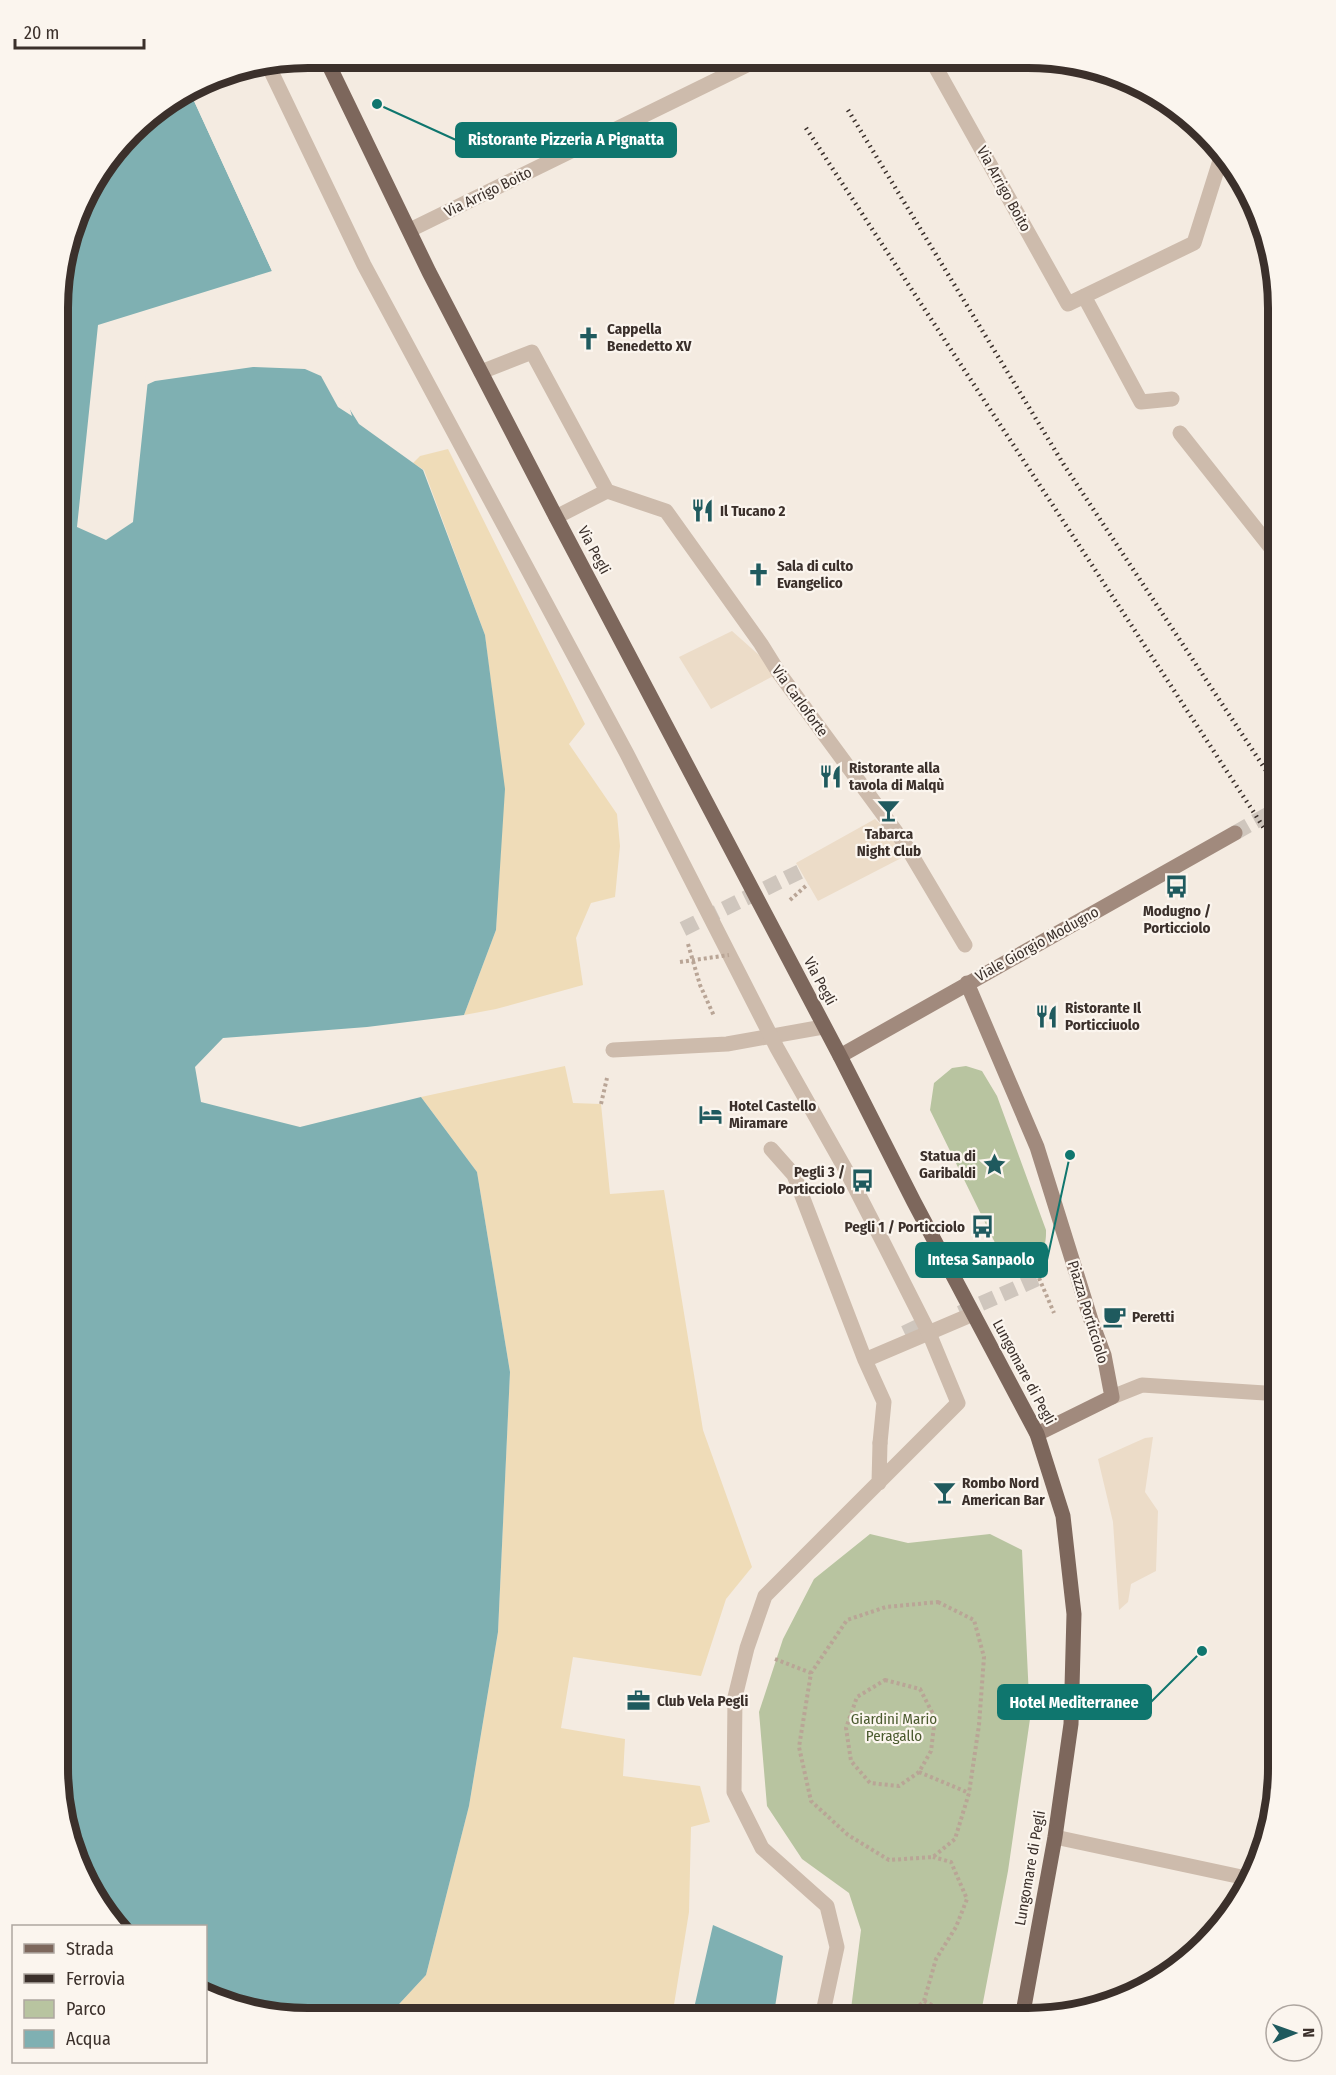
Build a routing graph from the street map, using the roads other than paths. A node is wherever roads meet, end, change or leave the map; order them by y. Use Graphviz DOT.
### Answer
graph roads {
  1 [pos="330,68"];
  2 [pos="742,68"];
  3 [pos="936,68"];
  4 [pos="271,71"];
  5 [pos="1220,162"];
  6 [pos="410,230"];
  7 [pos="1084,296"];
  8 [pos="481,372"];
  9 [pos="1172,399"];
  10 [pos="1180,433"];
  11 [pos="607,490"];
  12 [pos="556,517"];
  13 [pos="1268,544"];
  14 [pos="1235,833"];
  15 [pos="965,945"];
  16 [pos="967,983"];
  17 [pos="823,1026"];
  18 [pos="771,1036"];
  19 [pos="613,1050"];
  20 [pos="840,1056"];
  21 [pos="771,1149"];
  22 [pos="973,1314"];
  23 [pos="929,1333"];
  24 [pos="865,1360"];
  25 [pos="1268,1394"];
  26 [pos="1112,1397"];
  27 [pos="1038,1434"];
  28 [pos="879,1483"];
  29 [pos="1055,1837"];
  30 [pos="1242,1877"];
  31 [pos="824,2007"];
  32 [pos="1024,2007"];
  1 -- 6 [label="main road, Via Pegli"];
  2 -- 6 [label="street, Via Arrigo Boito"];
  3 -- 7 [label="street, Via Arrigo Boito"];
  4 -- 18 [label="street"];
  5 -- 7 [label="street"];
  6 -- 8 [label="main road, Via Pegli"];
  7 -- 9 [label="street"];
  8 -- 11 [label="street"];
  8 -- 12 [label="main road, Via Pegli"];
  10 -- 13 [label="street"];
  11 -- 12 [label="street"];
  11 -- 15 [label="street, Via Carloforte"];
  12 -- 17 [label="main road, Via Pegli"];
  14 -- 16 [label="street, Viale Giorgio Modugno"];
  16 -- 20 [label="street, Viale Giorgio Modugno"];
  16 -- 26 [label="street, Piazza Porticciolo"];
  17 -- 18 [label="street"];
  17 -- 20 [label="main road, Via Pegli"];
  18 -- 19 [label="street"];
  18 -- 23 [label="street"];
  20 -- 22 [label="main road, Lungomare di Pegli"];
  21 -- 24 [label="street"];
  22 -- 23 [label="street"];
  22 -- 27 [label="main road, Lungomare di Pegli"];
  23 -- 24 [label="street"];
  23 -- 28 [label="street"];
  24 -- 28 [label="street"];
  25 -- 26 [label="street"];
  26 -- 27 [label="street"];
  27 -- 29 [label="main road, Lungomare di Pegli"];
  28 -- 31 [label="street"];
  29 -- 30 [label="street"];
  29 -- 32 [label="main road, Lungomare di Pegli"];
}
